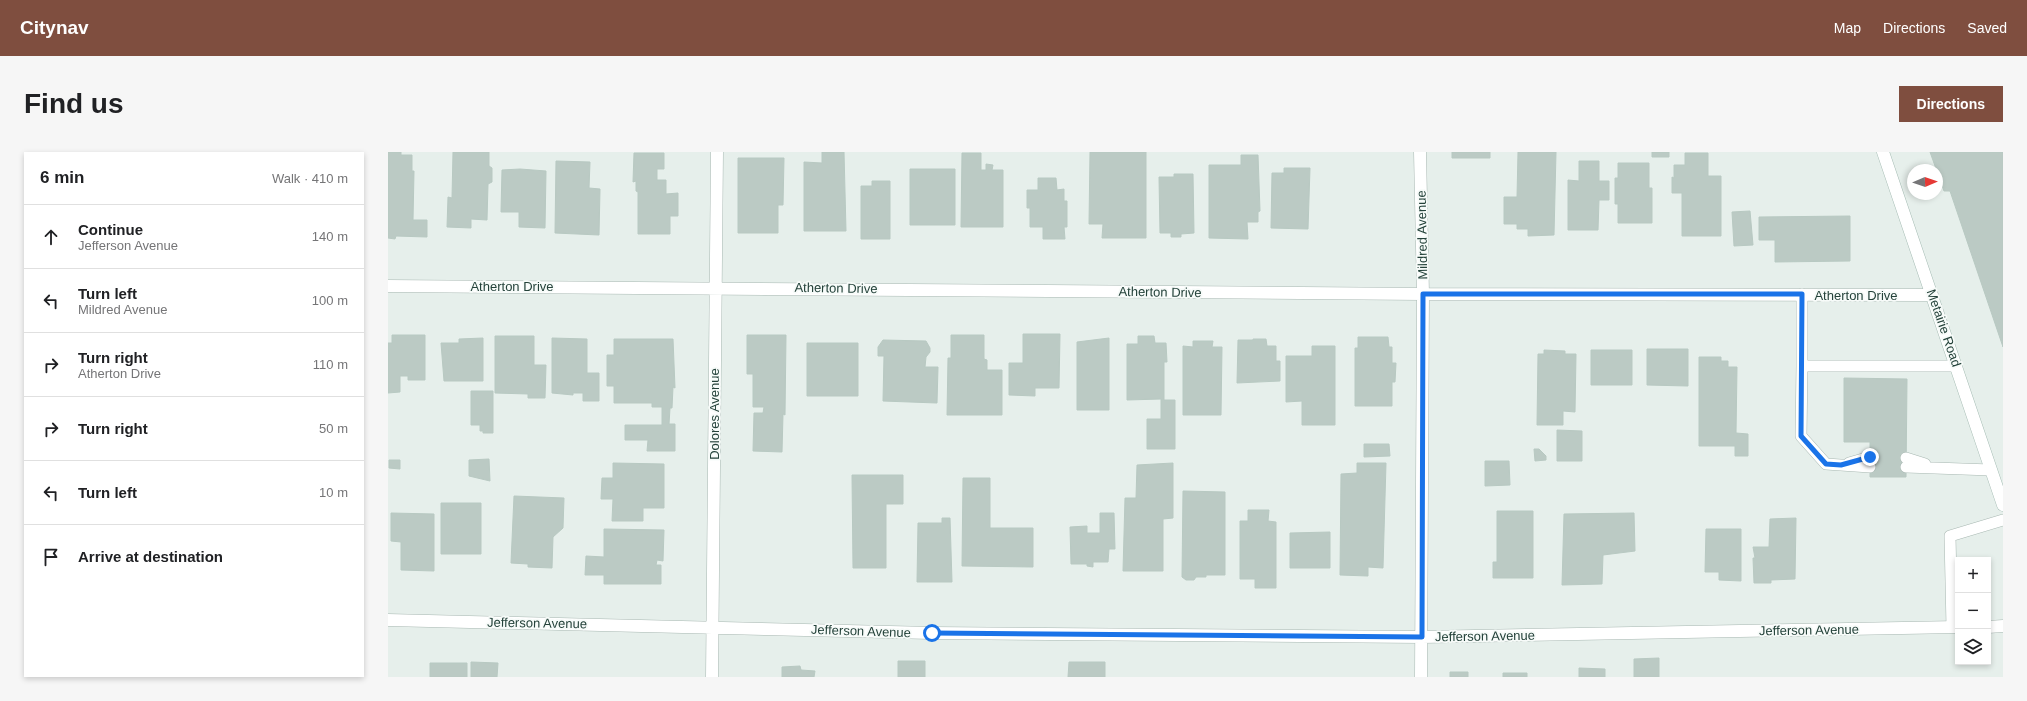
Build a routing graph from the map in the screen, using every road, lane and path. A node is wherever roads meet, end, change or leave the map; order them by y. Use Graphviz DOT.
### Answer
graph roads {
  1 [pos="717,152"];
  2 [pos="1420,152"];
  3 [pos="1883,152"];
  4 [pos="388,286"];
  5 [pos="715,287"];
  6 [pos="1423,294"];
  7 [pos="1802,294"];
  8 [pos="1932,295"];
  9 [pos="1802,366"];
  10 [pos="1956,366"];
  11 [pos="1870,466"];
  12 [pos="1906,467"];
  13 [pos="1991,470"];
  14 [pos="2003,505"];
  15 [pos="2003,520"];
  16 [pos="388,620"];
  17 [pos="2003,626"];
  18 [pos="712,627"];
  19 [pos="1955,627"];
  20 [pos="1991,627"];
  21 [pos="1422,637"];
  22 [pos="712,677"];
  23 [pos="1422,677"];
  1 -- 5 [label="street, Dolores Avenue"];
  2 -- 6 [label="street, Mildred Avenue"];
  3 -- 8 [label="street, Metairie Road"];
  4 -- 5 [label="street, Atherton Drive"];
  5 -- 6 [label="street, Atherton Drive"];
  5 -- 18 [label="street, Dolores Avenue"];
  6 -- 7 [label="street, Atherton Drive"];
  6 -- 21 [label="street, Mildred Avenue"];
  7 -- 8 [label="street, Atherton Drive"];
  7 -- 9 [label="lane"];
  8 -- 10 [label="street, Metairie Road"];
  9 -- 10 [label="lane"];
  9 -- 11 [label="lane"];
  10 -- 13 [label="street, Metairie Road"];
  12 -- 13 [label="lane"];
  13 -- 14 [label="street, Metairie Road"];
  15 -- 19 [label="lane"];
  16 -- 18 [label="street, Jefferson Avenue"];
  17 -- 20 [label="street"];
  18 -- 21 [label="street, Jefferson Avenue"];
  18 -- 22 [label="street, Dolores Avenue"];
  19 -- 21 [label="street, Jefferson Avenue"];
  21 -- 23 [label="street, Mildred Avenue"];
}
